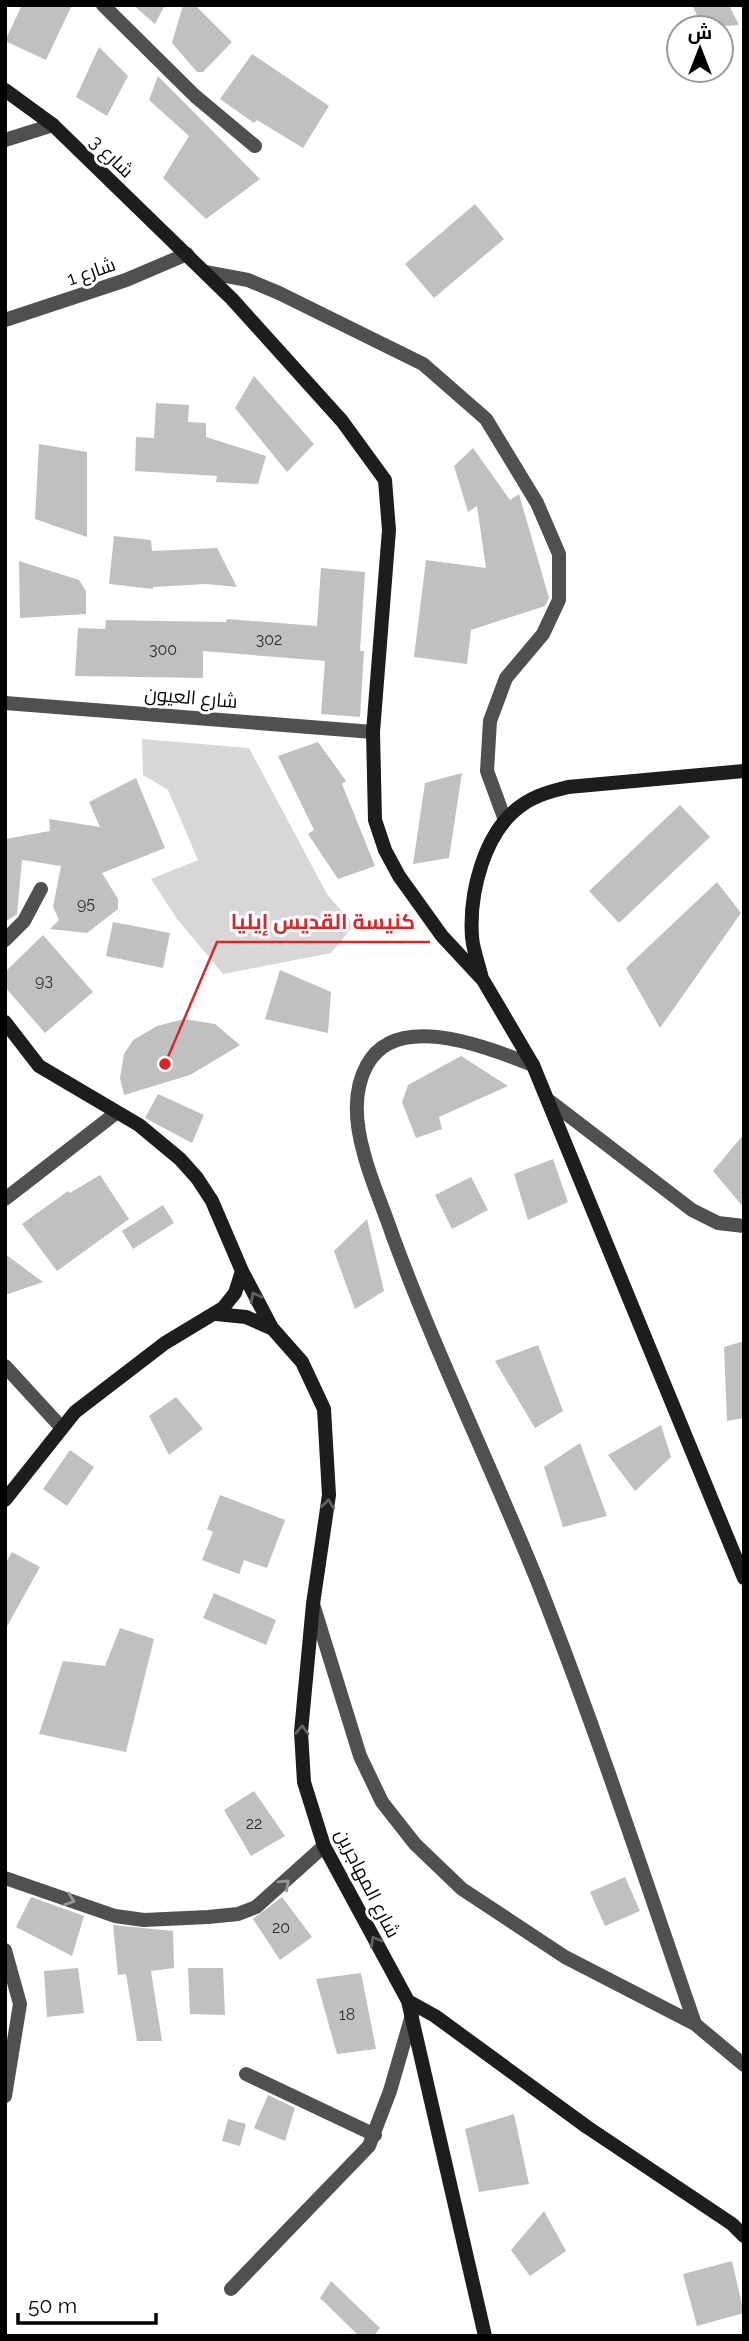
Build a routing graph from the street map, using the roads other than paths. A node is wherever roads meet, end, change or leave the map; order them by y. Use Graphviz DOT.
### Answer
graph roads {
  1 [pos="103,5"];
  2 [pos="5,90"];
  3 [pos="53,125"];
  4 [pos="5,139"];
  5 [pos="255,146"];
  6 [pos="187,254"];
  7 [pos="205,272"];
  8 [pos="5,320"];
  9 [pos="5,703"];
  10 [pos="373,732"];
  11 [pos="744,771"];
  12 [pos="505,820"];
  13 [pos="41,889"];
  14 [pos="5,940"];
  15 [pos="483,980"];
  16 [pos="5,1022"];
  17 [pos="533,1065"];
  18 [pos="551,1102"];
  19 [pos="116,1113"];
  20 [pos="5,1199"];
  21 [pos="744,1226"];
  22 [pos="242,1271"];
  23 [pos="216,1314"];
  24 [pos="272,1328"];
  25 [pos="5,1366"];
  26 [pos="61,1427"];
  27 [pos="5,1500"];
  28 [pos="744,1577"];
  29 [pos="313,1604"];
  30 [pos="324,1846"];
  31 [pos="5,1878"];
  32 [pos="5,1950"];
  33 [pos="410,2008"];
  34 [pos="695,2024"];
  35 [pos="744,2065"];
  36 [pos="246,2074"];
  37 [pos="5,2096"];
  38 [pos="375,2135"];
  39 [pos="744,2236"];
  40 [pos="231,2289"];
  41 [pos="485,2336"];
  1 -- 5 [label="street"];
  2 -- 3 [label="street, شارع 3"];
  3 -- 4 [label="street"];
  3 -- 6 [label="street, شارع 3"];
  6 -- 7 [label="street, شارع 3"];
  6 -- 8 [label="street, شارع 1"];
  7 -- 10 [label="street, شارع 3"];
  7 -- 12 [label="street"];
  9 -- 10 [label="street, شارع العيون"];
  10 -- 15 [label="street, شارع 3"];
  11 -- 12 [label="street"];
  12 -- 15 [label="street"];
  13 -- 14 [label="street"];
  15 -- 17 [label="street"];
  16 -- 19 [label="street, شارع المهاجرين"];
  17 -- 18 [label="street"];
  17 -- 34 [label="street"];
  18 -- 21 [label="street"];
  18 -- 28 [label="street"];
  19 -- 20 [label="street"];
  19 -- 22 [label="street, شارع المهاجرين"];
  22 -- 23 [label="street"];
  24 -- 22 [label="street, شارع المهاجرين, one-way"];
  23 -- 24 [label="street, شارع المهاجرين"];
  23 -- 26 [label="street"];
  29 -- 24 [label="street, شارع المهاجرين, one-way"];
  25 -- 26 [label="street"];
  26 -- 27 [label="street"];
  30 -- 29 [label="street, شارع المهاجرين, one-way"];
  29 -- 34 [label="street"];
  31 -- 30 [label="street, one-way"];
  33 -- 30 [label="street, شارع المهاجرين, one-way"];
  32 -- 37 [label="street"];
  33 -- 38 [label="street"];
  33 -- 39 [label="street"];
  33 -- 41 [label="street, شارع المهاجرين"];
  34 -- 35 [label="street"];
  36 -- 38 [label="street"];
  38 -- 40 [label="street"];
}
